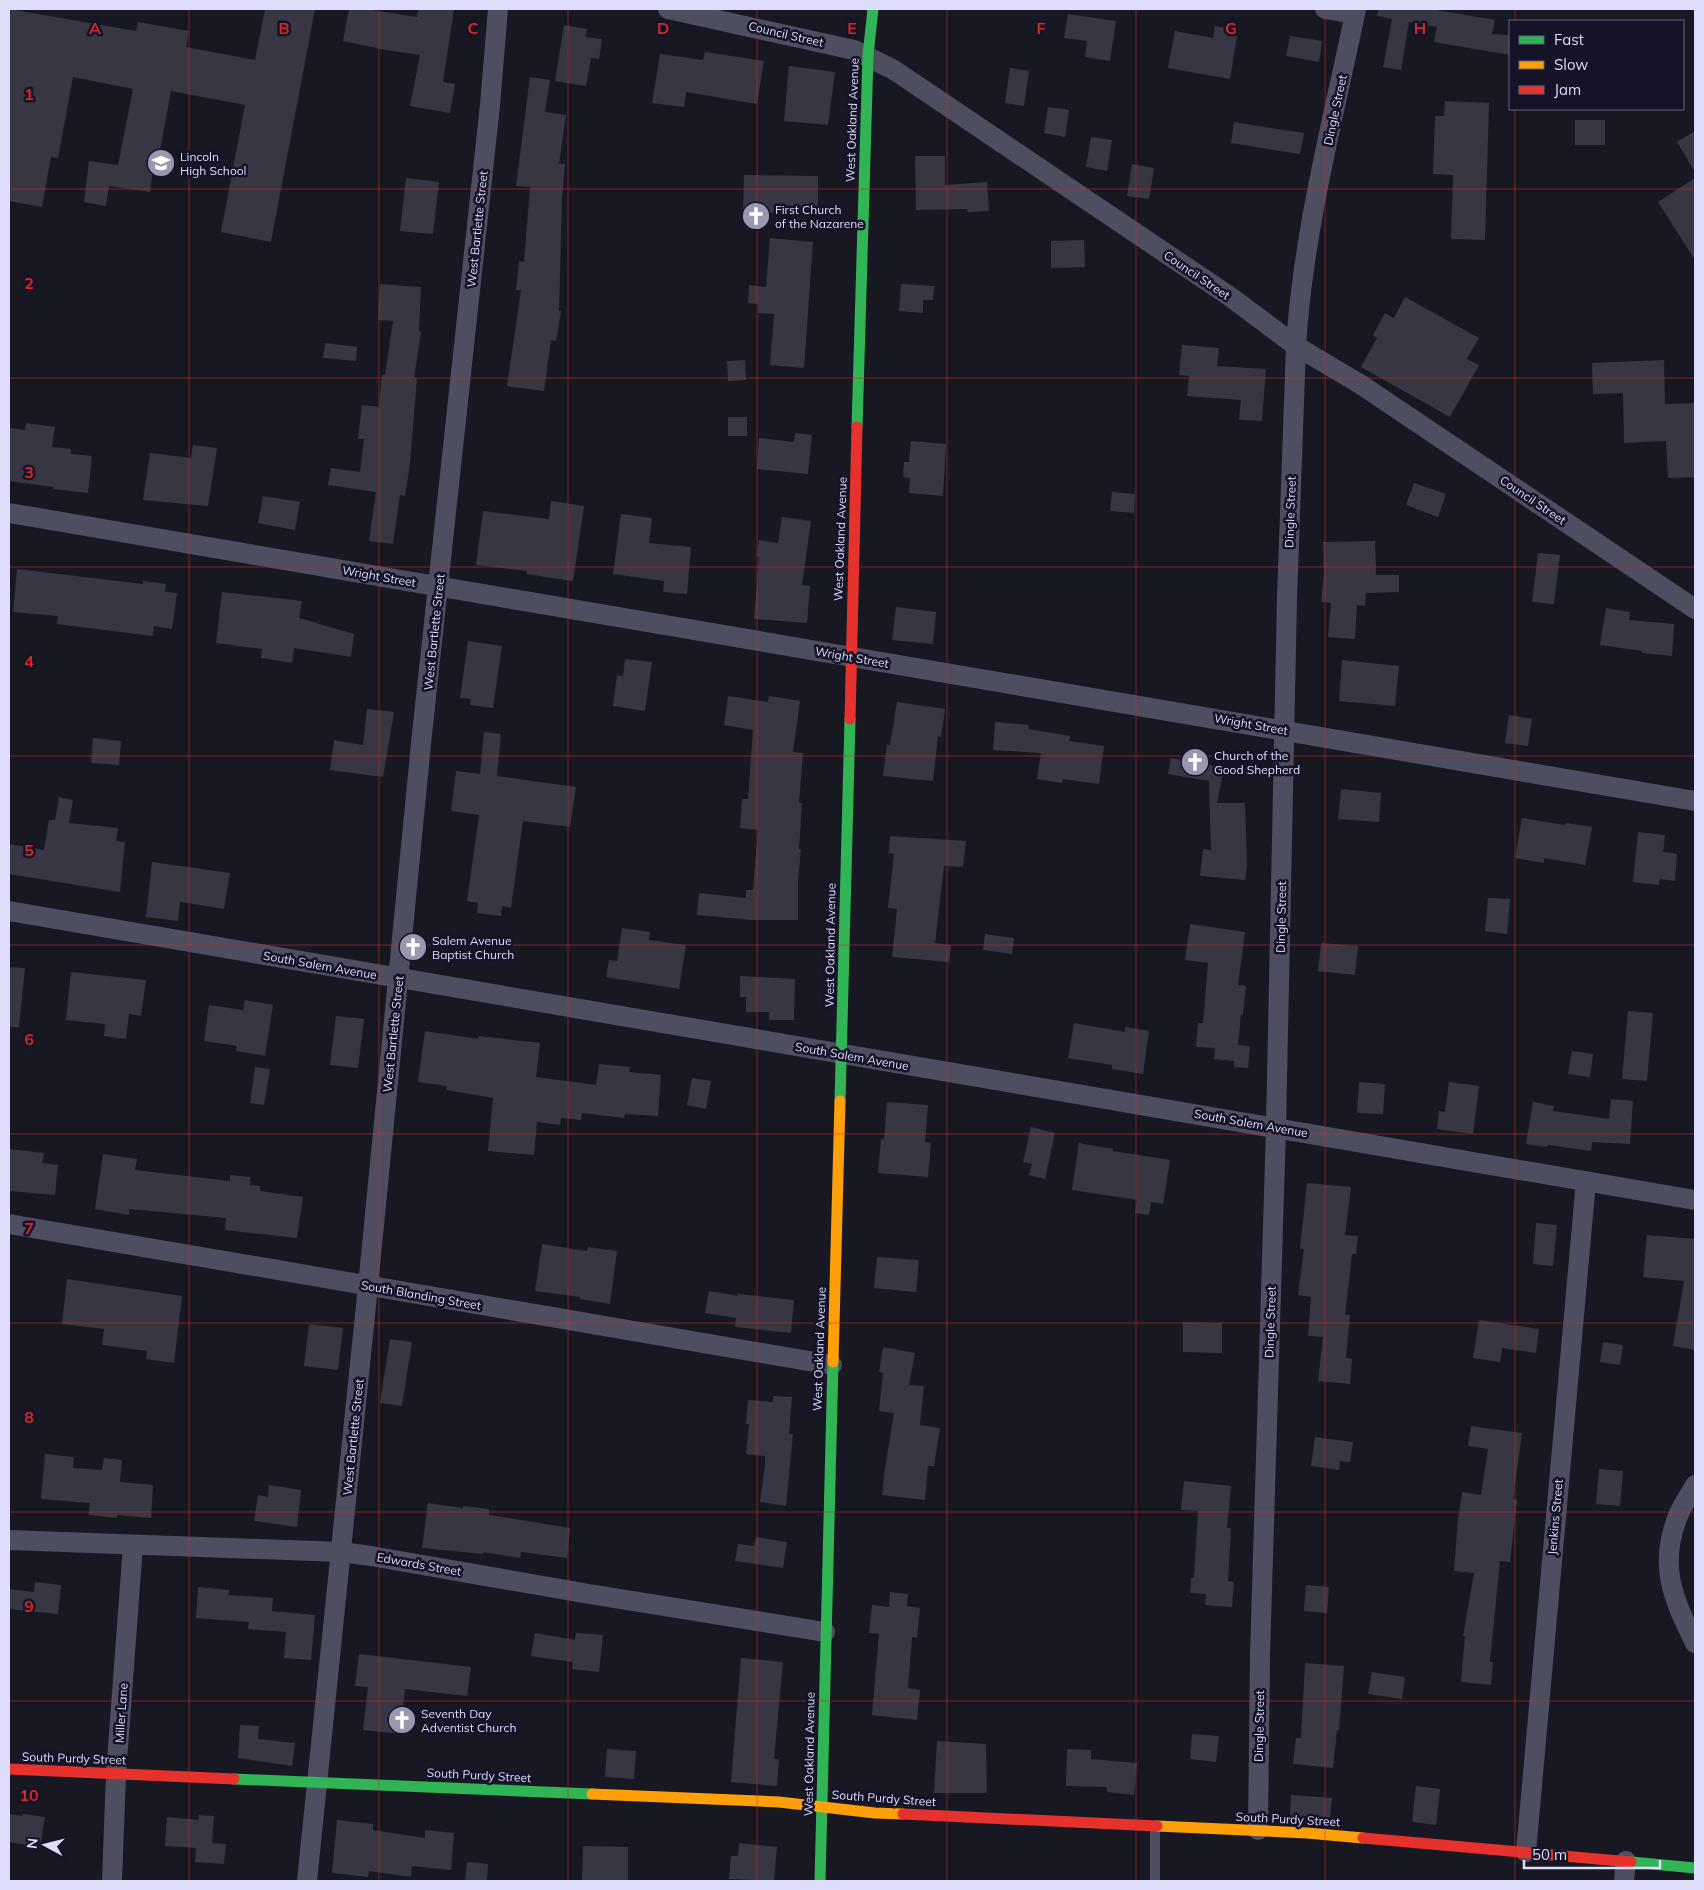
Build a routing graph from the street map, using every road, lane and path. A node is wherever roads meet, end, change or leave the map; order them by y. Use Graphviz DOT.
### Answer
graph roads {
  1 [pos="498,9"];
  2 [pos="668,9"];
  3 [pos="873,9"];
  4 [pos="1325,9"];
  5 [pos="1356,12"];
  6 [pos="868,55"];
  7 [pos="1296,346"];
  8 [pos="9,513"];
  9 [pos="439,587"];
  10 [pos="1695,609"];
  11 [pos="850,656"];
  12 [pos="1285,730"];
  13 [pos="1695,801"];
  14 [pos="9,911"];
  15 [pos="398,979"];
  16 [pos="841,1054"];
  17 [pos="1276,1127"];
  18 [pos="1586,1181"];
  19 [pos="1695,1200"];
  20 [pos="9,1224"];
  21 [pos="368,1286"];
  22 [pos="832,1365"];
  23 [pos="1695,1485"];
  24 [pos="9,1540"];
  25 [pos="133,1545"];
  26 [pos="341,1552"];
  27 [pos="826,1632"];
  28 [pos="1695,1643"];
  29 [pos="9,1769"];
  30 [pos="116,1774"];
  31 [pos="317,1782"];
  32 [pos="822,1806"];
  33 [pos="1155,1826"];
  34 [pos="1258,1830"];
  35 [pos="1526,1852"];
  36 [pos="1626,1861"];
  37 [pos="1695,1868"];
  38 [pos="112,1881"];
  39 [pos="307,1881"];
  40 [pos="820,1881"];
  41 [pos="1155,1881"];
  42 [pos="1624,1881"];
  1 -- 9 [label="street, West Bartlette Street"];
  2 -- 6 [label="street, Council Street"];
  3 -- 6 [label="street, West Oakland Avenue"];
  4 -- 5 [label="street"];
  5 -- 7 [label="street, Dingle Street"];
  6 -- 7 [label="street, Council Street"];
  6 -- 11 [label="street, West Oakland Avenue"];
  7 -- 10 [label="street, Council Street"];
  7 -- 12 [label="street, Dingle Street"];
  8 -- 9 [label="street, Wright Street"];
  9 -- 11 [label="street, Wright Street"];
  9 -- 15 [label="street, West Bartlette Street"];
  11 -- 12 [label="street, Wright Street"];
  11 -- 16 [label="street, West Oakland Avenue"];
  12 -- 13 [label="street, Wright Street"];
  12 -- 17 [label="street, Dingle Street"];
  14 -- 15 [label="street, South Salem Avenue"];
  15 -- 16 [label="street, South Salem Avenue"];
  15 -- 21 [label="street, West Bartlette Street"];
  16 -- 17 [label="street, South Salem Avenue"];
  16 -- 22 [label="street, West Oakland Avenue"];
  17 -- 18 [label="street, South Salem Avenue"];
  17 -- 34 [label="street, Dingle Street"];
  18 -- 19 [label="street, South Salem Avenue"];
  18 -- 35 [label="street, Jenkins Street"];
  20 -- 21 [label="street, South Blanding Street"];
  21 -- 22 [label="street, South Blanding Street"];
  21 -- 26 [label="street, West Bartlette Street"];
  22 -- 27 [label="street, West Oakland Avenue"];
  23 -- 28 [label="street"];
  24 -- 25 [label="street, Edwards Street"];
  25 -- 26 [label="street, Edwards Street"];
  25 -- 30 [label="street, Miller Lane"];
  26 -- 27 [label="street, Edwards Street"];
  26 -- 31 [label="street, West Bartlette Street"];
  27 -- 32 [label="street, West Oakland Avenue"];
  29 -- 30 [label="street, South Purdy Street"];
  30 -- 31 [label="street, South Purdy Street"];
  30 -- 38 [label="street, Miller Lane"];
  31 -- 32 [label="street, South Purdy Street"];
  31 -- 39 [label="street, West Bartlette Street"];
  32 -- 33 [label="street, South Purdy Street"];
  32 -- 40 [label="street, West Oakland Avenue"];
  33 -- 34 [label="street, South Purdy Street"];
  33 -- 41 [label="lane"];
  34 -- 35 [label="street, South Purdy Street"];
  35 -- 36 [label="street, South Purdy Street"];
  36 -- 37 [label="street, South Purdy Street"];
  36 -- 42 [label="street"];
}
